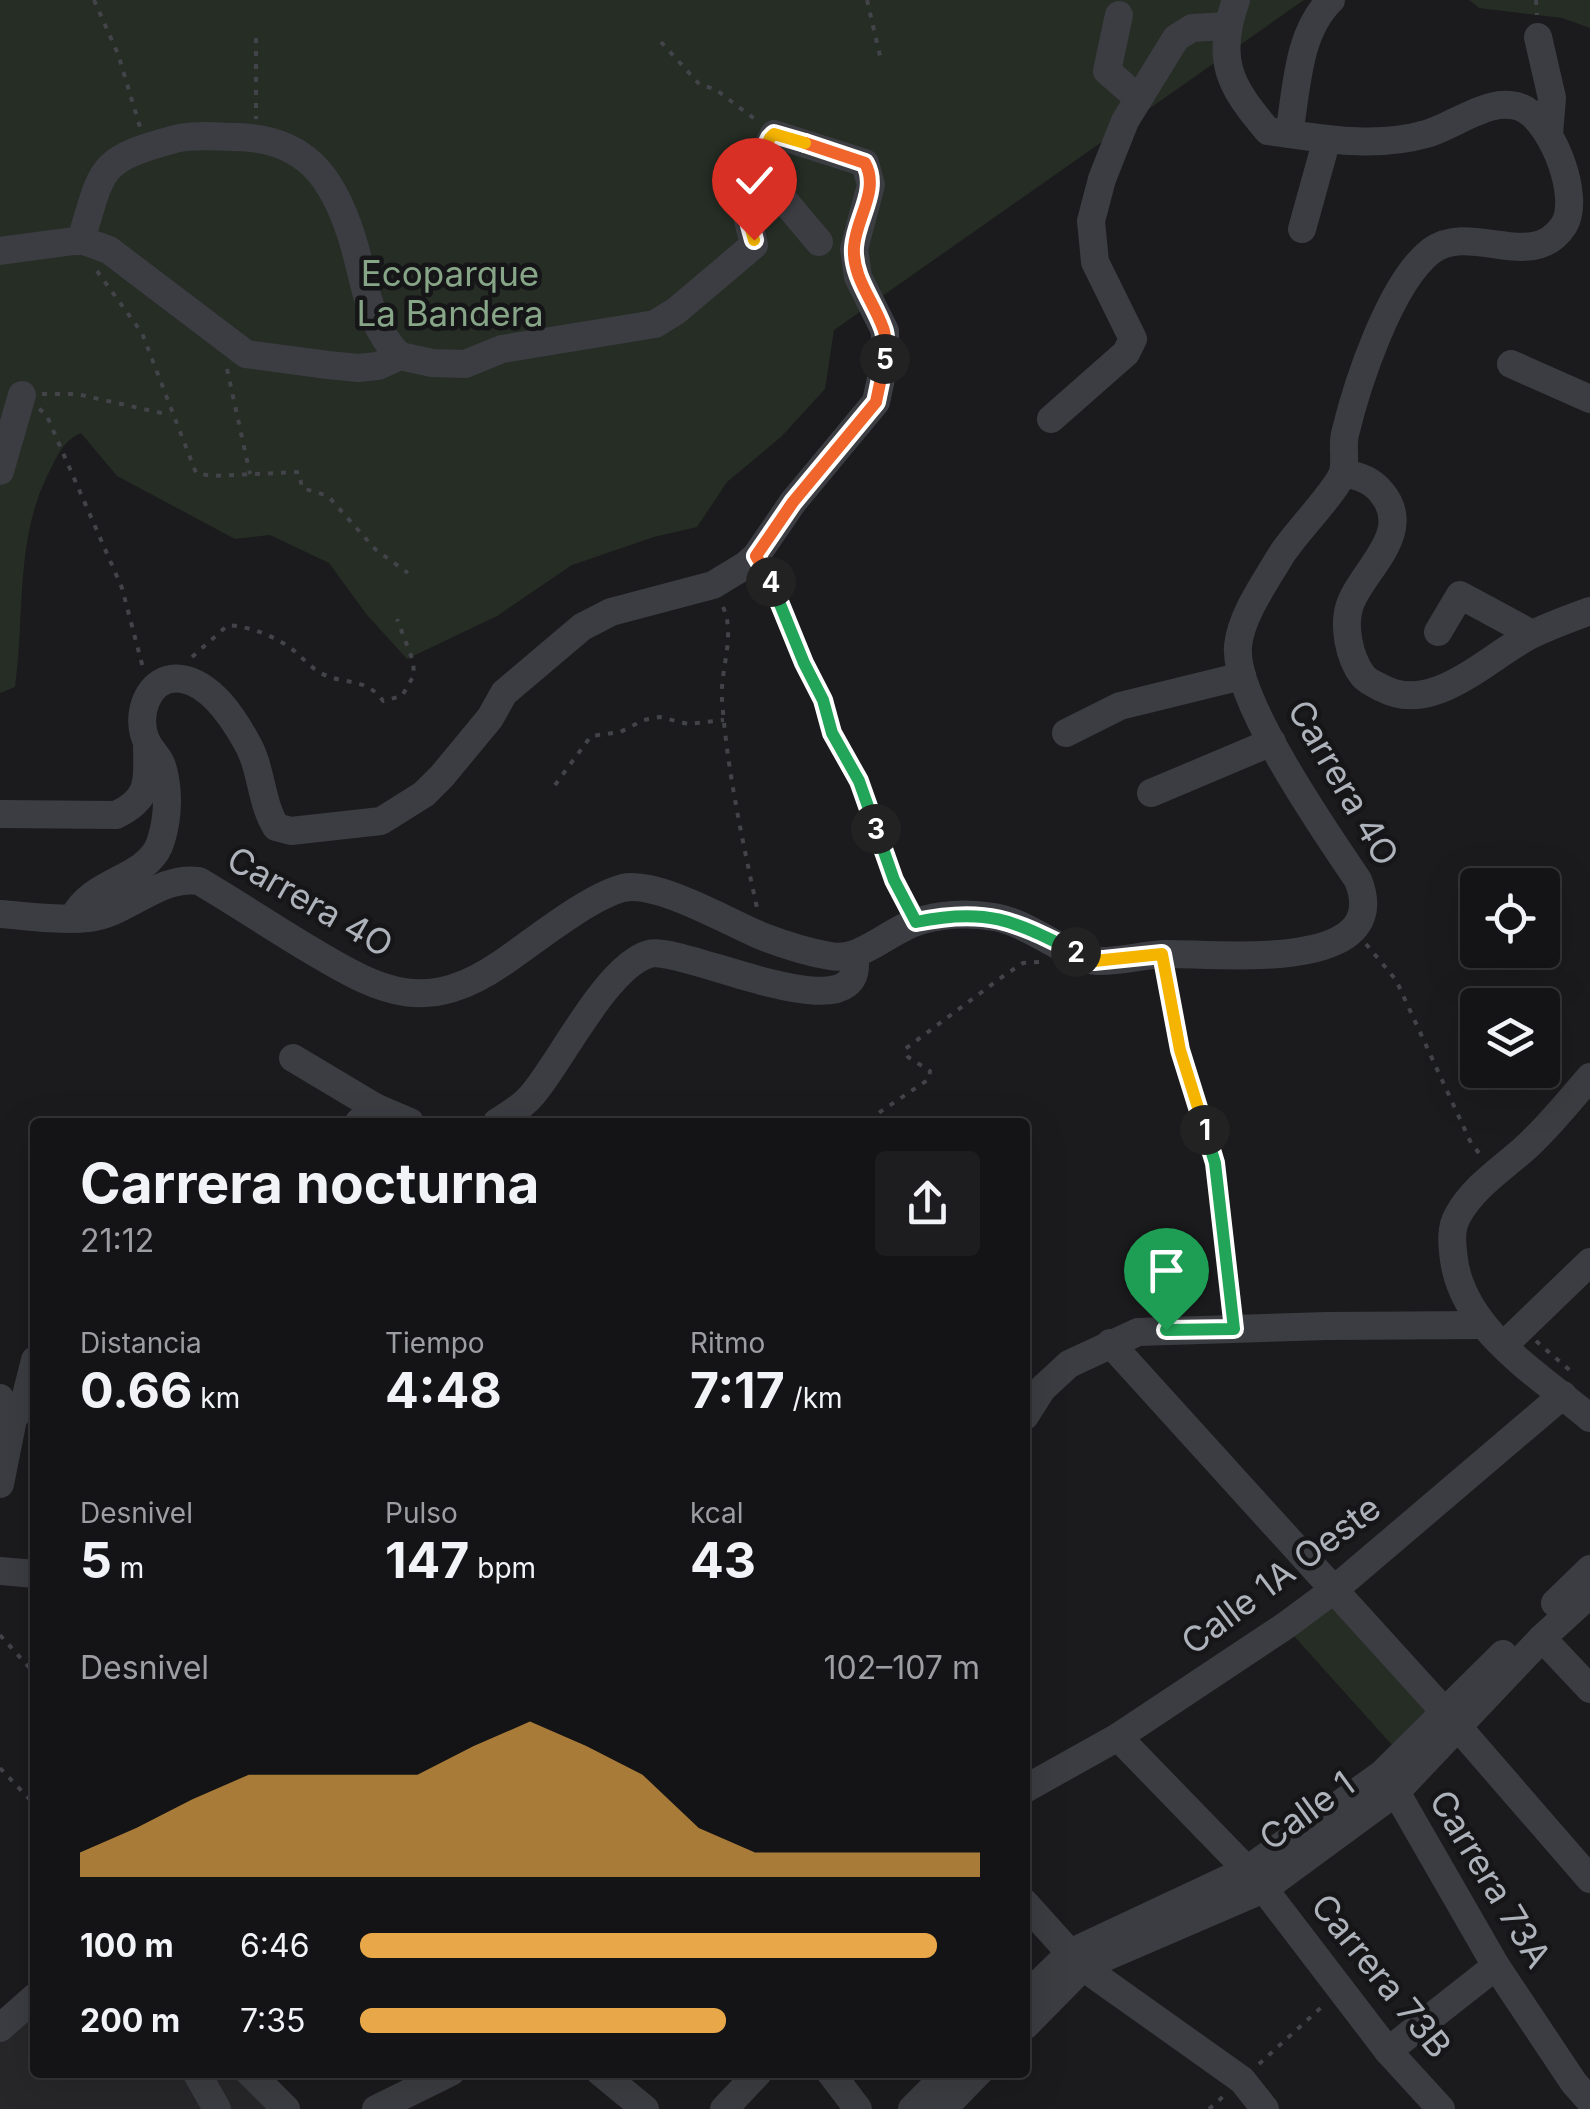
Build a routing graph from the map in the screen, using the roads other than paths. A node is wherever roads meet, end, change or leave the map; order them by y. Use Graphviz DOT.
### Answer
graph roads {
  1 [pos="1331,0"];
  2 [pos="1232,13"];
  3 [pos="1118,15"];
  4 [pos="1538,37"];
  5 [pos="1138,98"];
  6 [pos="1289,134"];
  7 [pos="1549,134"];
  8 [pos="1327,140"];
  9 [pos="757,168"];
  10 [pos="1302,229"];
  11 [pos="81,240"];
  12 [pos="819,242"];
  13 [pos="0,251"];
  14 [pos="400,356"];
  15 [pos="1511,364"];
  16 [pos="22,396"];
  17 [pos="1590,399"];
  18 [pos="1051,418"];
  19 [pos="0,471"];
  20 [pos="1343,474"];
  21 [pos="1590,611"];
  22 [pos="1438,632"];
  23 [pos="1532,634"];
  24 [pos="1242,676"];
  25 [pos="1066,733"];
  26 [pos="147,742"];
  27 [pos="1272,742"];
  28 [pos="1151,793"];
  29 [pos="0,814"];
  30 [pos="0,914"];
  31 [pos="73,918"];
  32 [pos="854,955"];
  33 [pos="293,1058"];
  34 [pos="1590,1077"];
  35 [pos="367,1115"];
  36 [pos="502,1118"];
  37 [pos="1590,1262"];
  38 [pos="1499,1333"];
  39 [pos="1110,1343"];
  40 [pos="30,1380"];
  41 [pos="1570,1385"];
  42 [pos="1030,1408"];
  43 [pos="1590,1418"];
  44 [pos="6,1423"];
  45 [pos="0,1484"];
  46 [pos="1590,1569"];
  47 [pos="0,1570"];
  48 [pos="30,1573"];
  49 [pos="1335,1589"];
  50 [pos="1590,1594"];
  51 [pos="1542,1638"];
  52 [pos="1590,1689"];
  53 [pos="1451,1719"];
  54 [pos="1118,1737"];
  55 [pos="1030,1786"];
  56 [pos="1396,1792"];
  57 [pos="1590,1878"];
  58 [pos="1256,1879"];
  59 [pos="1030,1908"];
  60 [pos="1077,1960"];
  61 [pos="1496,1966"];
  62 [pos="1030,1993"];
  63 [pos="30,2001"];
  64 [pos="1030,2020"];
  65 [pos="0,2028"];
  66 [pos="1388,2051"];
  67 [pos="200,2078"];
  68 [pos="256,2078"];
  69 [pos="439,2078"];
  70 [pos="607,2078"];
  71 [pos="753,2078"];
  72 [pos="835,2078"];
  73 [pos="942,2078"];
  74 [pos="973,2078"];
  75 [pos="1590,2101"];
  76 [pos="1434,2107"];
  77 [pos="218,2109"];
  78 [pos="286,2109"];
  79 [pos="376,2109"];
  80 [pos="645,2109"];
  81 [pos="724,2109"];
  82 [pos="858,2109"];
  83 [pos="912,2109"];
  84 [pos="943,2109"];
  85 [pos="1265,2109"];
  1 -- 6 [label="street"];
  2 -- 5 [label="street"];
  2 -- 6 [label="street"];
  3 -- 5 [label="street"];
  4 -- 7 [label="street"];
  5 -- 18 [label="street"];
  6 -- 8 [label="street"];
  7 -- 8 [label="street"];
  7 -- 20 [label="street"];
  8 -- 10 [label="street"];
  9 -- 12 [label="street"];
  9 -- 14 [label="street"];
  9 -- 26 [label="street"];
  11 -- 13 [label="street"];
  11 -- 14 [label="street"];
  11 -- 14 [label="street"];
  15 -- 17 [label="street"];
  16 -- 19 [label="street"];
  20 -- 23 [label="street"];
  20 -- 24 [label="street, Carrera 4O"];
  21 -- 23 [label="street"];
  22 -- 23 [label="street"];
  24 -- 25 [label="street"];
  24 -- 27 [label="street, Carrera 4O"];
  26 -- 29 [label="street"];
  26 -- 31 [label="street"];
  27 -- 28 [label="street"];
  27 -- 32 [label="street, Carrera 4O"];
  30 -- 31 [label="street, Carrera 4O"];
  31 -- 32 [label="street, Carrera 4O"];
  32 -- 36 [label="street"];
  33 -- 35 [label="street"];
  34 -- 38 [label="street"];
  37 -- 38 [label="street"];
  38 -- 39 [label="street"];
  38 -- 41 [label="street"];
  39 -- 42 [label="street"];
  39 -- 49 [label="street"];
  40 -- 44 [label="street"];
  41 -- 43 [label="street"];
  41 -- 49 [label="street, Calle 1A Oeste"];
  44 -- 45 [label="street"];
  46 -- 53 [label="street, Calle 1"];
  47 -- 48 [label="street"];
  49 -- 53 [label="street"];
  49 -- 54 [label="street, Calle 1A Oeste"];
  50 -- 51 [label="street, Calle 1"];
  51 -- 52 [label="street"];
  51 -- 53 [label="street, Calle 1"];
  53 -- 56 [label="street, Calle 1"];
  53 -- 57 [label="street"];
  53 -- 58 [label="street, Calle 1"];
  54 -- 55 [label="street, Calle 1A Oeste"];
  54 -- 58 [label="street, Carrera 73B"];
  56 -- 58 [label="street, Calle 1"];
  56 -- 61 [label="street, Carrera 73A"];
  58 -- 60 [label="street, Calle 1"];
  58 -- 66 [label="street, Carrera 73B"];
  59 -- 60 [label="street"];
  60 -- 62 [label="street, Calle 1"];
  60 -- 64 [label="street, Calle 1"];
  60 -- 85 [label="street"];
  61 -- 66 [label="street"];
  61 -- 75 [label="street, Carrera 73A"];
  63 -- 65 [label="street"];
  66 -- 76 [label="street, Carrera 73B"];
  67 -- 77 [label="street"];
  68 -- 78 [label="street"];
  69 -- 79 [label="street"];
  70 -- 80 [label="street"];
  71 -- 81 [label="street"];
  72 -- 82 [label="street"];
  73 -- 83 [label="street"];
  74 -- 84 [label="street"];
}
